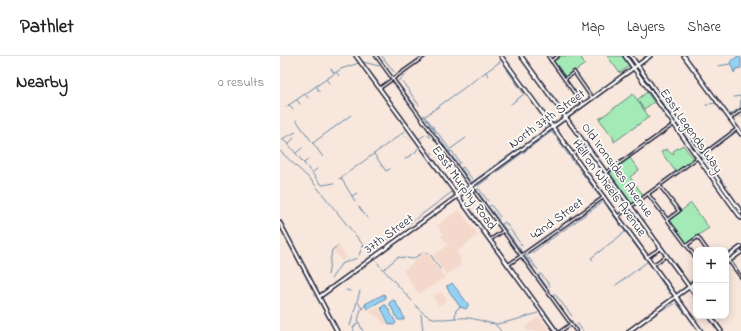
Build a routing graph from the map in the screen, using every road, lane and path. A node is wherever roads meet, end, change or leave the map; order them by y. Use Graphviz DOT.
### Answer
graph roads {
  1 [pos="357,56"];
  2 [pos="376,56"];
  3 [pos="425,56"];
  4 [pos="501,56"];
  5 [pos="521,56"];
  6 [pos="548,56"];
  7 [pos="558,56"];
  8 [pos="625,56"];
  9 [pos="631,56"];
  10 [pos="650,56"];
  11 [pos="684,56"];
  12 [pos="551,61"];
  13 [pos="638,65"];
  14 [pos="634,68"];
  15 [pos="565,79"];
  16 [pos="393,80"];
  17 [pos="380,88"];
  18 [pos="592,98"];
  19 [pos="583,105"];
  20 [pos="741,110"];
  21 [pos="566,118"];
  22 [pos="730,119"];
  23 [pos="677,122"];
  24 [pos="673,124"];
  25 [pos="553,128"];
  26 [pos="737,129"];
  27 [pos="741,134"];
  28 [pos="586,144"];
  29 [pos="693,152"];
  30 [pos="573,154"];
  31 [pos="701,156"];
  32 [pos="697,158"];
  33 [pos="704,161"];
  34 [pos="607,173"];
  35 [pos="660,186"];
  36 [pos="471,187"];
  37 [pos="648,194"];
  38 [pos="458,196"];
  39 [pos="604,197"];
  40 [pos="631,206"];
  41 [pos="741,212"];
  42 [pos="618,216"];
  43 [pos="741,218"];
  44 [pos="668,219"];
  45 [pos="280,223"];
  46 [pos="503,231"];
  47 [pos="490,240"];
  48 [pos="687,245"];
  49 [pos="705,247"];
  50 [pos="741,247"];
  51 [pos="661,248"];
  52 [pos="741,252"];
  53 [pos="693,254"];
  54 [pos="521,256"];
  55 [pos="667,256"];
  56 [pos="729,256"];
  57 [pos="647,257"];
  58 [pos="729,261"];
  59 [pos="729,264"];
  60 [pos="508,265"];
  61 [pos="653,265"];
  62 [pos="741,277"];
  63 [pos="693,283"];
  64 [pos="689,287"];
  65 [pos="693,287"];
  66 [pos="693,292"];
  67 [pos="319,297"];
  68 [pos="676,297"];
  69 [pos="712,319"];
  70 [pos="571,324"];
  71 [pos="337,331"];
  72 [pos="556,331"];
  73 [pos="561,331"];
  74 [pos="576,331"];
  75 [pos="629,331"];
  76 [pos="701,331"];
  77 [pos="721,331"];
  1 -- 17 [label="street, East Murphy Road"];
  2 -- 16 [label="street"];
  3 -- 16 [label="street"];
  4 -- 25 [label="street, Hell on Wheels Avenue"];
  5 -- 21 [label="street, Old Ironsides Avenue"];
  6 -- 12 [label="street"];
  7 -- 12 [label="street"];
  8 -- 14 [label="street, East Legends Way"];
  9 -- 13 [label="street, East Legends Way"];
  10 -- 13 [label="street, North 37th Street"];
  11 -- 22 [label="street"];
  12 -- 15 [label="street"];
  13 -- 14 [label="street, North 37th Street"];
  13 -- 23 [label="street, East Legends Way"];
  14 -- 18 [label="street, North 37th Street"];
  14 -- 24 [label="street, East Legends Way"];
  15 -- 18 [label="street"];
  15 -- 19 [label="street"];
  16 -- 17 [label="street"];
  16 -- 36 [label="street"];
  17 -- 38 [label="street, East Murphy Road"];
  18 -- 19 [label="street, North 37th Street"];
  19 -- 21 [label="street, North 37th Street"];
  20 -- 22 [label="street"];
  21 -- 25 [label="street, North 37th Street"];
  21 -- 28 [label="street, Old Ironsides Avenue"];
  22 -- 26 [label="street"];
  23 -- 24 [label="street"];
  23 -- 31 [label="street, East Legends Way"];
  24 -- 29 [label="street, East Legends Way"];
  24 -- 34 [label="street"];
  25 -- 30 [label="street, Hell on Wheels Avenue"];
  25 -- 36 [label="street, North 37th Street"];
  26 -- 27 [label="street"];
  26 -- 31 [label="street"];
  28 -- 30 [label="street"];
  28 -- 34 [label="street, Old Ironsides Avenue"];
  29 -- 31 [label="street"];
  29 -- 32 [label="street, East Legends Way"];
  30 -- 39 [label="street, Hell on Wheels Avenue"];
  31 -- 33 [label="street, East Legends Way"];
  32 -- 33 [label="street"];
  32 -- 35 [label="street"];
  32 -- 43 [label="street, East Legends Way"];
  33 -- 41 [label="street, East Legends Way"];
  34 -- 40 [label="street, Old Ironsides Avenue"];
  35 -- 37 [label="street"];
  35 -- 44 [label="street"];
  36 -- 38 [label="street, 37th Street"];
  36 -- 46 [label="street"];
  37 -- 40 [label="street"];
  37 -- 44 [label="street"];
  38 -- 47 [label="street, East Murphy Road"];
  38 -- 67 [label="street, 37th Street"];
  39 -- 42 [label="street, Hell on Wheels Avenue"];
  39 -- 54 [label="street, 42nd Street"];
  40 -- 42 [label="street"];
  40 -- 51 [label="street, Old Ironsides Avenue"];
  42 -- 57 [label="street, Hell on Wheels Avenue"];
  44 -- 48 [label="street"];
  45 -- 67 [label="street"];
  46 -- 47 [label="street"];
  46 -- 54 [label="street"];
  47 -- 60 [label="street, East Murphy Road"];
  48 -- 49 [label="street"];
  48 -- 53 [label="street"];
  50 -- 56 [label="street"];
  51 -- 55 [label="street, Old Ironsides Avenue"];
  51 -- 57 [label="street"];
  52 -- 58 [label="street"];
  54 -- 60 [label="street, 42nd Street"];
  54 -- 70 [label="street"];
  55 -- 61 [label="street"];
  55 -- 64 [label="street, Old Ironsides Avenue"];
  57 -- 61 [label="street, Hell on Wheels Avenue"];
  59 -- 62 [label="street"];
  60 -- 72 [label="street, East Murphy Road"];
  61 -- 68 [label="street, Hell on Wheels Avenue"];
  63 -- 64 [label="street"];
  64 -- 65 [label="street"];
  64 -- 66 [label="street, Old Ironsides Avenue"];
  64 -- 68 [label="street"];
  67 -- 71 [label="street"];
  68 -- 75 [label="street"];
  68 -- 76 [label="street, Hell on Wheels Avenue"];
  69 -- 77 [label="street"];
  70 -- 73 [label="street"];
  70 -- 74 [label="street"];
}
